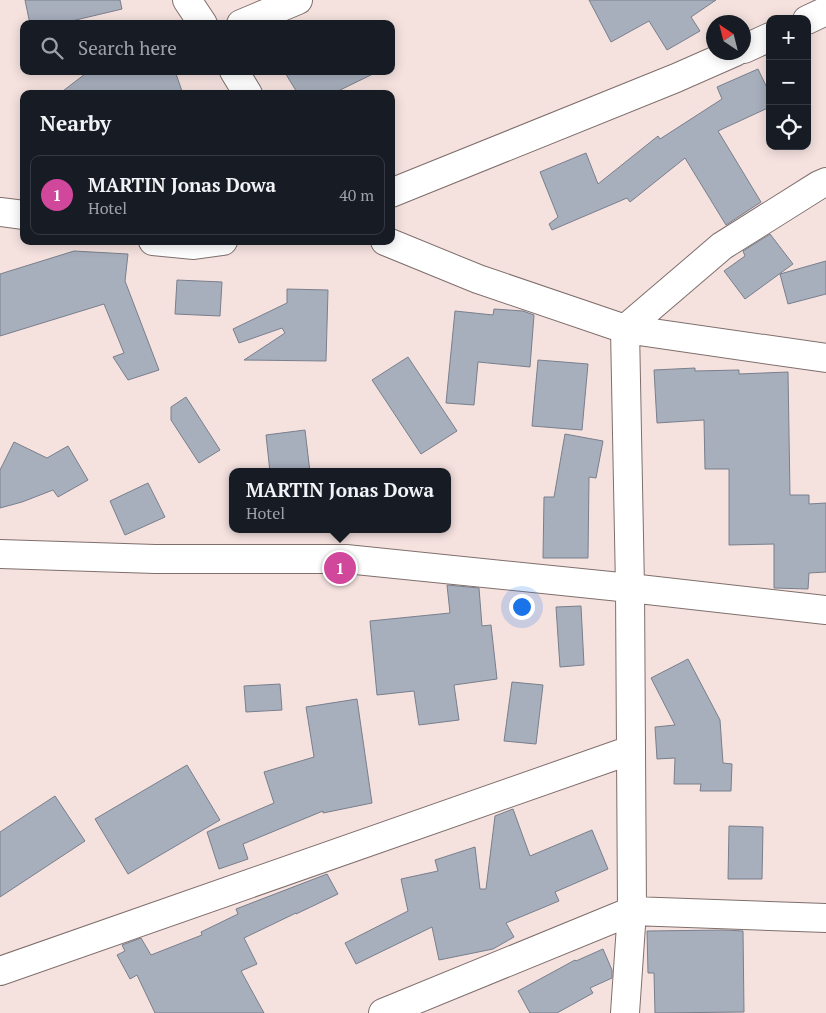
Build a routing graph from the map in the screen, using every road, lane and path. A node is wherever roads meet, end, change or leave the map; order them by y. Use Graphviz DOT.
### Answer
graph roads {
  1 [pos="187,0"];
  2 [pos="298,0"];
  3 [pos="826,11"];
  4 [pos="811,18"];
  5 [pos="200,20"];
  6 [pos="250,20"];
  7 [pos="766,39"];
  8 [pos="751,46"];
  9 [pos="717,60"];
  10 [pos="236,75"];
  11 [pos="246,90"];
  12 [pos="826,182"];
  13 [pos="395,191"];
  14 [pos="0,212"];
  15 [pos="20,214"];
  16 [pos="395,245"];
  17 [pos="625,329"];
  18 [pos="826,358"];
  19 [pos="0,554"];
  20 [pos="630,588"];
  21 [pos="826,610"];
  22 [pos="631,750"];
  23 [pos="632,910"];
  24 [pos="826,918"];
  25 [pos="0,971"];
  26 [pos="383,1013"];
  27 [pos="625,1013"];
  1 -- 5 [label="street"];
  2 -- 6 [label="street"];
  3 -- 4 [label="street"];
  7 -- 8 [label="street"];
  9 -- 13 [label="street"];
  10 -- 11 [label="street"];
  12 -- 17 [label="street"];
  14 -- 15 [label="street"];
  16 -- 17 [label="street"];
  17 -- 18 [label="street"];
  17 -- 20 [label="street"];
  19 -- 20 [label="street"];
  20 -- 21 [label="street"];
  20 -- 22 [label="street"];
  22 -- 23 [label="street"];
  22 -- 25 [label="street"];
  23 -- 24 [label="street"];
  23 -- 26 [label="street"];
  23 -- 27 [label="street"];
}
